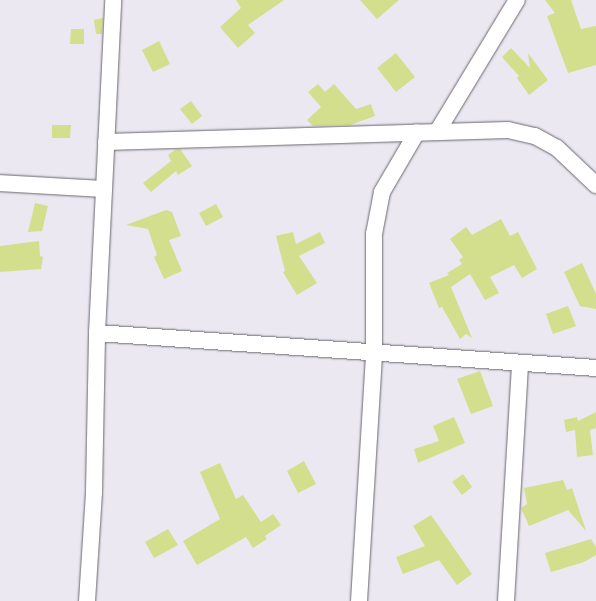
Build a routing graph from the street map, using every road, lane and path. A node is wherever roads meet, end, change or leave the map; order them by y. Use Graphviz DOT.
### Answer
graph roads {
  1 [pos="113,0"];
  2 [pos="517,0"];
  3 [pos="417,132"];
  4 [pos="436,132"];
  5 [pos="106,142"];
  6 [pos="0,183"];
  7 [pos="596,185"];
  8 [pos="104,189"];
  9 [pos="97,333"];
  10 [pos="374,353"];
  11 [pos="520,363"];
  12 [pos="596,368"];
  13 [pos="87,601"];
  14 [pos="359,601"];
  15 [pos="506,601"];
  1 -- 5 [label="street"];
  2 -- 4 [label="street"];
  3 -- 4 [label="street"];
  3 -- 5 [label="street"];
  3 -- 10 [label="street"];
  4 -- 7 [label="street"];
  5 -- 8 [label="street"];
  6 -- 8 [label="street"];
  8 -- 9 [label="street"];
  9 -- 10 [label="street"];
  9 -- 13 [label="street"];
  10 -- 11 [label="street"];
  10 -- 14 [label="street"];
  11 -- 12 [label="street"];
  11 -- 15 [label="street"];
}
